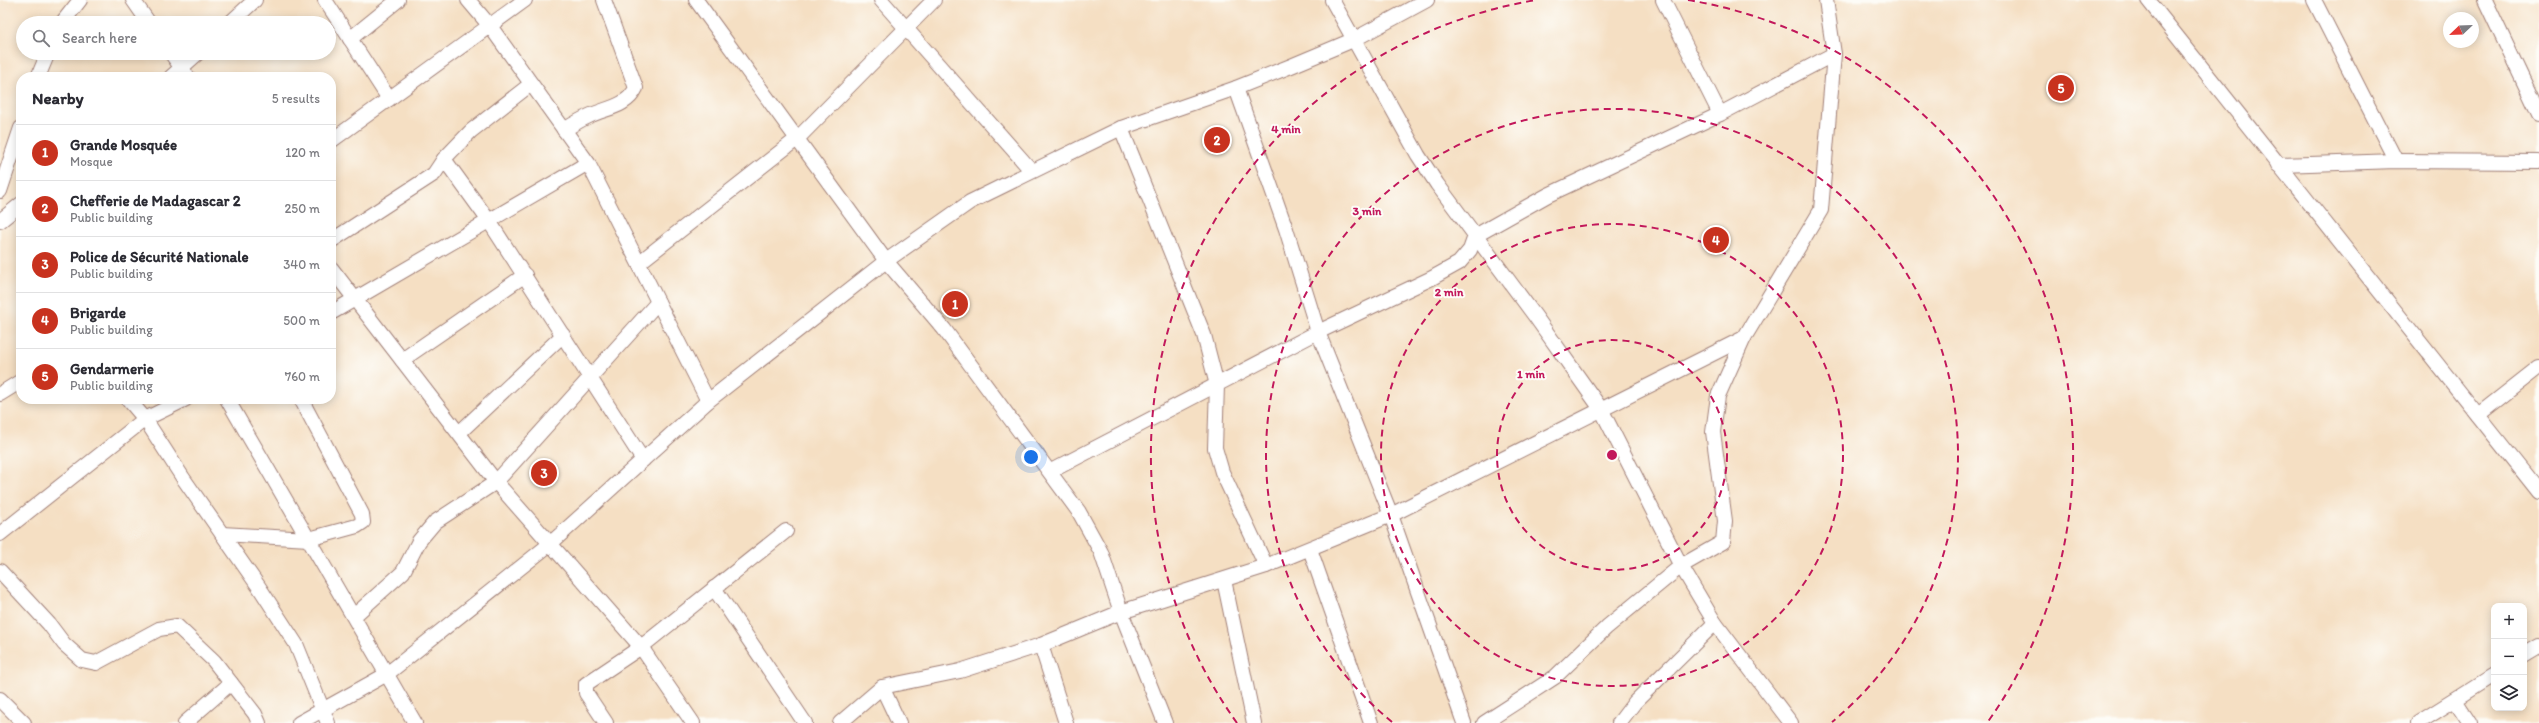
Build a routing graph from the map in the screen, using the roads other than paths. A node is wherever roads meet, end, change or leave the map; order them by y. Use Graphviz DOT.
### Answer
graph roads {
  1 [pos="80,0"];
  2 [pos="133,0"];
  3 [pos="254,0"];
  4 [pos="325,0"];
  5 [pos="398,0"];
  6 [pos="468,0"];
  7 [pos="525,0"];
  8 [pos="604,0"];
  9 [pos="696,0"];
  10 [pos="881,0"];
  11 [pos="934,0"];
  12 [pos="1332,0"];
  13 [pos="1427,0"];
  14 [pos="1663,0"];
  15 [pos="1826,0"];
  16 [pos="2148,0"];
  17 [pos="2314,0"];
  18 [pos="2485,0"];
  19 [pos="67,16"];
  20 [pos="145,16"];
  21 [pos="237,16"];
  22 [pos="335,16"];
  23 [pos="336,17"];
  24 [pos="490,26"];
  25 [pos="907,29"];
  26 [pos="350,39"];
  27 [pos="1353,40"];
  28 [pos="1834,54"];
  29 [pos="45,60"];
  30 [pos="174,60"];
  31 [pos="192,60"];
  32 [pos="40,72"];
  33 [pos="179,72"];
  34 [pos="182,72"];
  35 [pos="531,84"];
  36 [pos="1236,88"];
  37 [pos="389,99"];
  38 [pos="1720,114"];
  39 [pos="2539,114"];
  40 [pos="1121,128"];
  41 [pos="564,130"];
  42 [pos="336,137"];
  43 [pos="798,138"];
  44 [pos="16,143"];
  45 [pos="444,159"];
  46 [pos="2396,161"];
  47 [pos="2539,162"];
  48 [pos="588,163"];
  49 [pos="2278,165"];
  50 [pos="1031,170"];
  51 [pos="0,191"];
  52 [pos="16,208"];
  53 [pos="0,221"];
  54 [pos="489,221"];
  55 [pos="1475,236"];
  56 [pos="336,238"];
  57 [pos="886,260"];
  58 [pos="640,262"];
  59 [pos="336,275"];
  60 [pos="525,275"];
  61 [pos="354,300"];
  62 [pos="658,302"];
  63 [pos="336,311"];
  64 [pos="1318,332"];
  65 [pos="563,335"];
  66 [pos="1744,338"];
  67 [pos="402,360"];
  68 [pos="2539,367"];
  69 [pos="591,377"];
  70 [pos="16,384"];
  71 [pos="1217,385"];
  72 [pos="0,394"];
  73 [pos="708,401"];
  74 [pos="132,404"];
  75 [pos="176,404"];
  76 [pos="230,404"];
  77 [pos="303,404"];
  78 [pos="1601,409"];
  79 [pos="2478,415"];
  80 [pos="145,419"];
  81 [pos="459,433"];
  82 [pos="643,460"];
  83 [pos="1050,470"];
  84 [pos="496,482"];
  85 [pos="2539,492"];
  86 [pos="1391,515"];
  87 [pos="786,531"];
  88 [pos="0,534"];
  89 [pos="222,534"];
  90 [pos="309,539"];
  91 [pos="550,544"];
  92 [pos="1310,549"];
  93 [pos="1266,566"];
  94 [pos="1681,566"];
  95 [pos="0,571"];
  96 [pos="1224,580"];
  97 [pos="714,588"];
  98 [pos="1121,612"];
  99 [pos="354,616"];
  100 [pos="1715,623"];
  101 [pos="1041,645"];
  102 [pos="2539,646"];
  103 [pos="641,647"];
  104 [pos="2527,653"];
  105 [pos="387,674"];
  106 [pos="2491,677"];
  107 [pos="231,683"];
  108 [pos="882,687"];
  109 [pos="0,699"];
  110 [pos="2455,700"];
  111 [pos="325,717"];
  112 [pos="24,723"];
  113 [pos="185,723"];
  114 [pos="259,723"];
  115 [pos="299,723"];
  116 [pos="415,723"];
  117 [pos="606,723"];
  118 [pos="692,723"];
  119 [pos="805,723"];
  120 [pos="840,723"];
  121 [pos="899,723"];
  122 [pos="1066,723"];
  123 [pos="1165,723"];
  124 [pos="1254,723"];
  125 [pos="1371,723"];
  126 [pos="1464,723"];
  127 [pos="1484,723"];
  128 [pos="1619,723"];
  129 [pos="1791,723"];
  130 [pos="2418,723"];
  131 [pos="2470,723"];
  1 -- 19 [label="street"];
  2 -- 20 [label="street"];
  3 -- 21 [label="street"];
  4 -- 22 [label="street"];
  5 -- 26 [label="street"];
  6 -- 24 [label="street"];
  7 -- 24 [label="street"];
  8 -- 41 [label="street"];
  9 -- 43 [label="street"];
  10 -- 25 [label="street"];
  11 -- 25 [label="street"];
  12 -- 27 [label="street"];
  13 -- 27 [label="street"];
  14 -- 38 [label="street"];
  15 -- 28 [label="street"];
  16 -- 49 [label="street"];
  17 -- 46 [label="street"];
  18 -- 39 [label="street"];
  23 -- 26 [label="street"];
  24 -- 35 [label="street"];
  24 -- 37 [label="street"];
  25 -- 43 [label="street"];
  25 -- 50 [label="street"];
  26 -- 37 [label="street"];
  27 -- 36 [label="street"];
  27 -- 55 [label="street"];
  28 -- 38 [label="street"];
  28 -- 66 [label="street"];
  29 -- 32 [label="street"];
  30 -- 33 [label="street"];
  31 -- 34 [label="street"];
  35 -- 41 [label="street"];
  35 -- 45 [label="street"];
  36 -- 40 [label="street"];
  36 -- 64 [label="street"];
  37 -- 42 [label="street"];
  38 -- 55 [label="street"];
  40 -- 50 [label="street"];
  40 -- 71 [label="street"];
  41 -- 48 [label="street"];
  43 -- 57 [label="street"];
  43 -- 58 [label="street"];
  44 -- 51 [label="street"];
  45 -- 54 [label="street"];
  45 -- 56 [label="street"];
  46 -- 47 [label="street"];
  46 -- 49 [label="street"];
  48 -- 54 [label="street"];
  48 -- 58 [label="street"];
  49 -- 79 [label="street"];
  50 -- 57 [label="street"];
  52 -- 53 [label="street"];
  54 -- 60 [label="street"];
  54 -- 61 [label="street"];
  55 -- 64 [label="street"];
  55 -- 78 [label="street"];
  57 -- 73 [label="street"];
  57 -- 83 [label="street"];
  58 -- 62 [label="street"];
  59 -- 61 [label="street"];
  60 -- 65 [label="street"];
  60 -- 67 [label="street"];
  61 -- 63 [label="street"];
  61 -- 67 [label="street"];
  62 -- 69 [label="street"];
  62 -- 73 [label="street"];
  64 -- 71 [label="street"];
  64 -- 86 [label="street"];
  65 -- 69 [label="street"];
  65 -- 81 [label="street"];
  66 -- 78 [label="street"];
  66 -- 94 [label="street"];
  67 -- 81 [label="street"];
  68 -- 79 [label="street"];
  69 -- 82 [label="street"];
  69 -- 84 [label="street"];
  70 -- 72 [label="street"];
  71 -- 83 [label="street"];
  71 -- 93 [label="street"];
  73 -- 82 [label="street"];
  74 -- 80 [label="street"];
  75 -- 80 [label="street"];
  76 -- 90 [label="street"];
  77 -- 90 [label="street"];
  78 -- 86 [label="street"];
  78 -- 94 [label="street"];
  79 -- 85 [label="street"];
  80 -- 88 [label="street"];
  80 -- 89 [label="street"];
  81 -- 84 [label="street"];
  82 -- 91 [label="street"];
  83 -- 98 [label="street"];
  84 -- 91 [label="street"];
  84 -- 99 [label="street"];
  86 -- 92 [label="street"];
  86 -- 126 [label="street"];
  87 -- 97 [label="street"];
  89 -- 90 [label="street"];
  89 -- 111 [label="street"];
  90 -- 99 [label="street"];
  91 -- 103 [label="street"];
  91 -- 105 [label="street"];
  92 -- 93 [label="street"];
  92 -- 125 [label="street"];
  93 -- 96 [label="street"];
  94 -- 100 [label="street"];
  94 -- 127 [label="street"];
  95 -- 107 [label="street"];
  96 -- 98 [label="street"];
  96 -- 124 [label="street"];
  97 -- 103 [label="street"];
  97 -- 119 [label="street"];
  98 -- 101 [label="street"];
  98 -- 123 [label="street"];
  99 -- 105 [label="street"];
  100 -- 128 [label="street"];
  100 -- 129 [label="street"];
  101 -- 108 [label="street"];
  101 -- 122 [label="street"];
  102 -- 104 [label="street"];
  103 -- 117 [label="street"];
  103 -- 118 [label="street"];
  105 -- 111 [label="street"];
  105 -- 116 [label="street"];
  106 -- 110 [label="street"];
  107 -- 113 [label="street"];
  107 -- 114 [label="street"];
  108 -- 120 [label="street"];
  108 -- 121 [label="street"];
  109 -- 112 [label="street"];
  110 -- 130 [label="street"];
  110 -- 131 [label="street"];
  111 -- 115 [label="street"];
}
